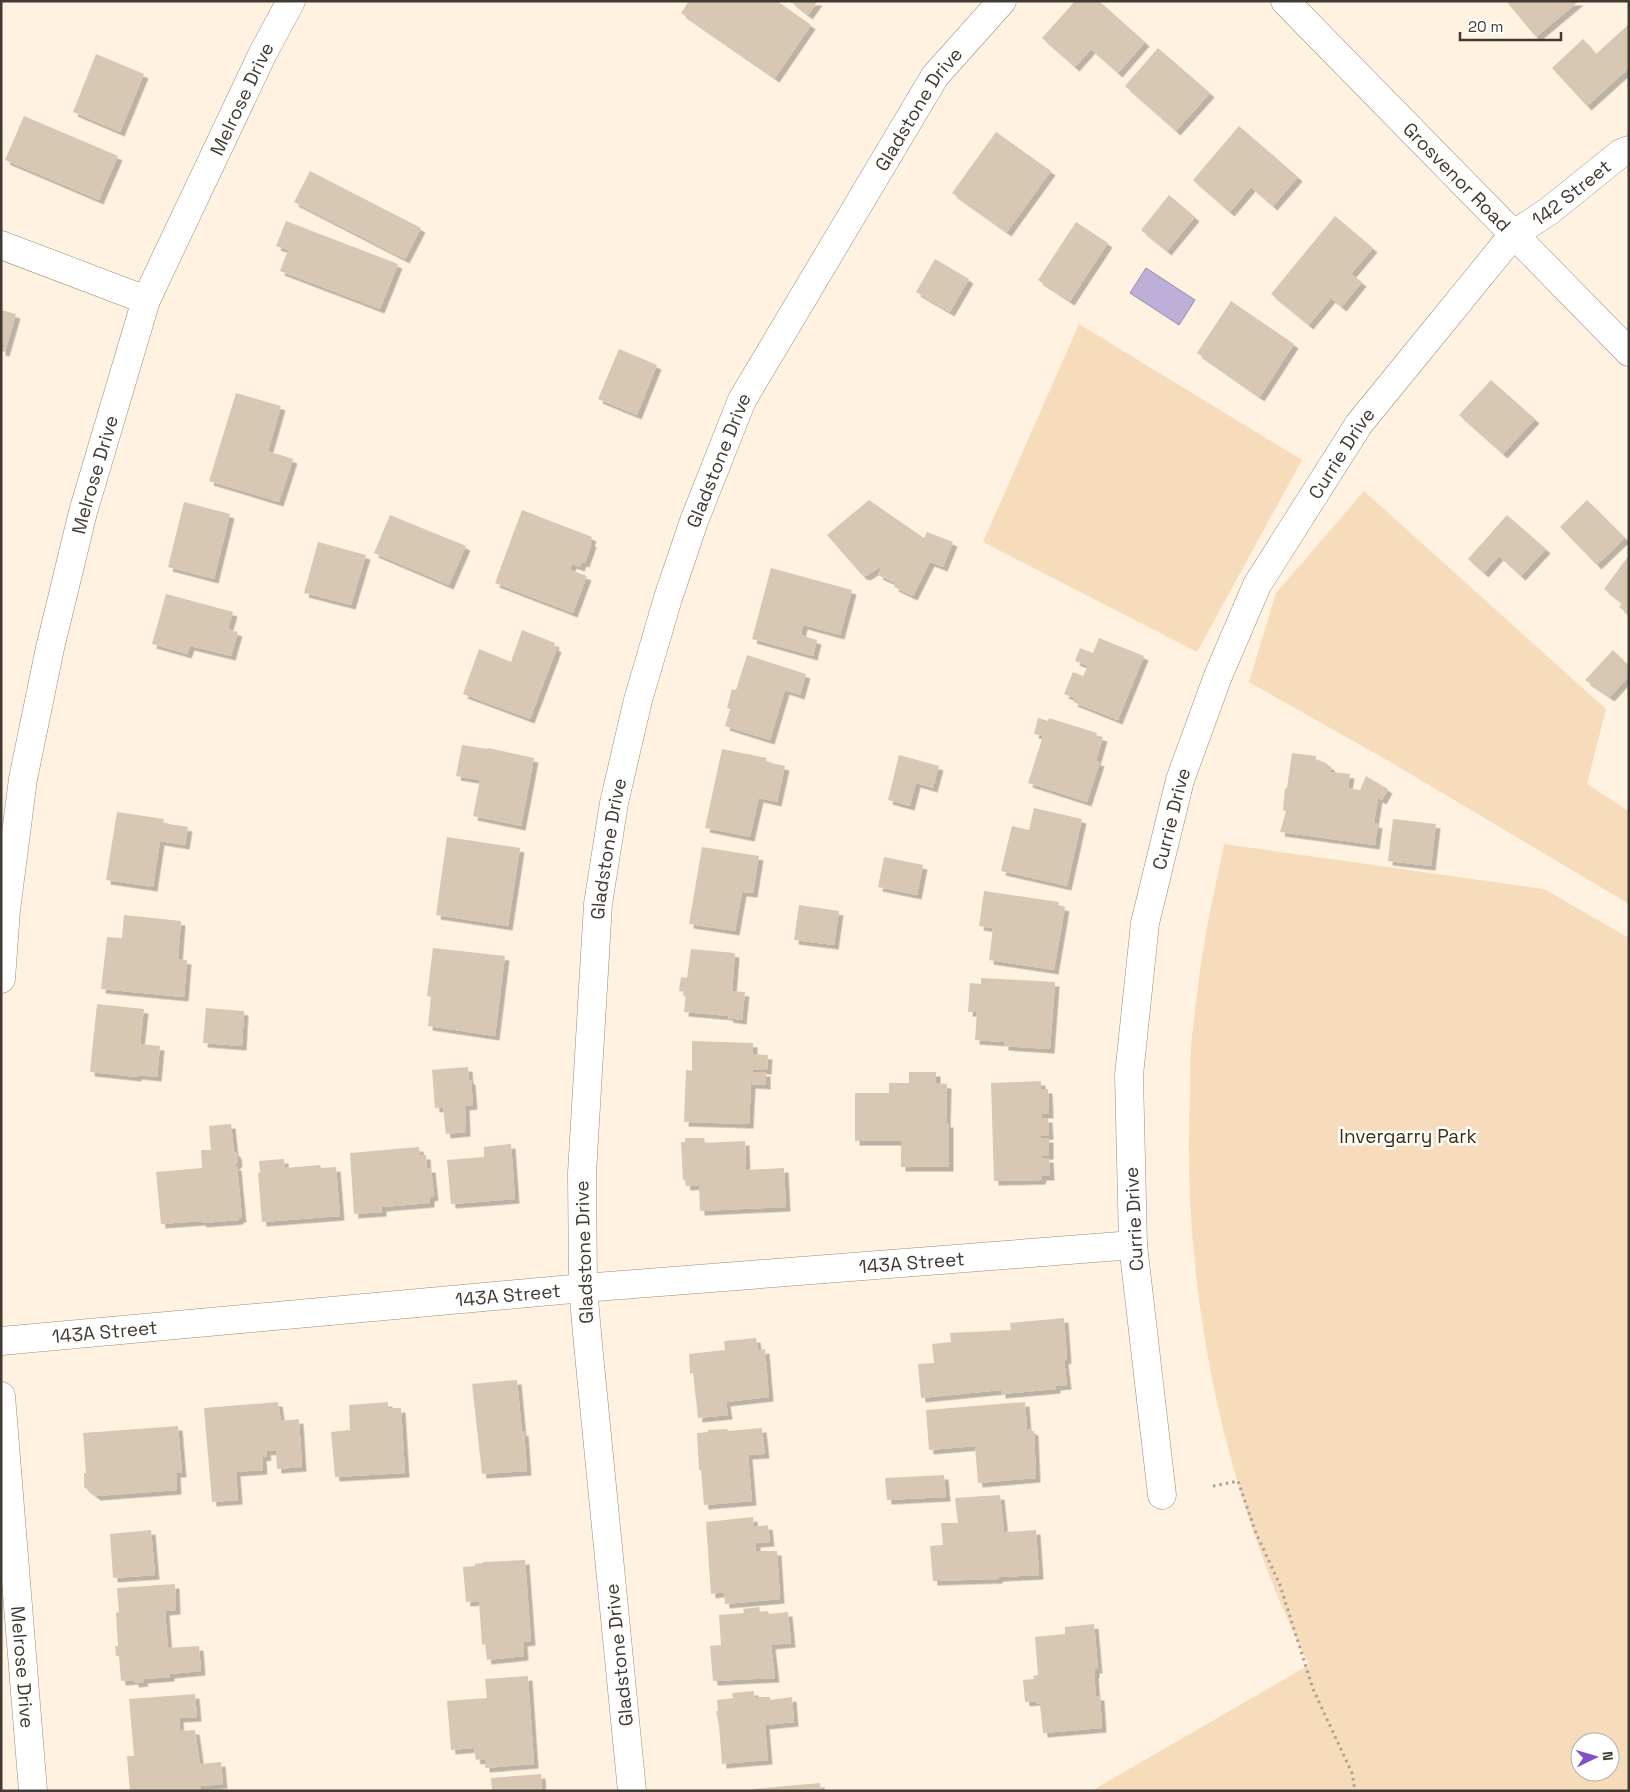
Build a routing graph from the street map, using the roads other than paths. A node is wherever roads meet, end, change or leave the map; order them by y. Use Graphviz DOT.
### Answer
graph roads {
  1 [pos="291,1"];
  2 [pos="1002,1"];
  3 [pos="1285,1"];
  4 [pos="1629,150"];
  5 [pos="1512,235"];
  6 [pos="1,245"];
  7 [pos="146,300"];
  8 [pos="1629,352"];
  9 [pos="1,979"];
  10 [pos="1133,1245"];
  11 [pos="583,1288"];
  12 [pos="1,1341"];
  13 [pos="1,1396"];
  14 [pos="1162,1495"];
  15 [pos="33,1791"];
  16 [pos="632,1791"];
  1 -- 7 [label="street, Melrose Drive"];
  2 -- 11 [label="street, Gladstone Drive"];
  3 -- 5 [label="street, Grosvenor Road"];
  4 -- 5 [label="street, 142 Street"];
  5 -- 8 [label="street, Grosvenor Road"];
  5 -- 10 [label="street, Currie Drive"];
  6 -- 7 [label="street"];
  7 -- 9 [label="street, Melrose Drive"];
  10 -- 11 [label="street, 143A Street"];
  10 -- 14 [label="street, Currie Drive"];
  11 -- 12 [label="street, 143A Street"];
  11 -- 16 [label="street, Gladstone Drive"];
  13 -- 15 [label="street, Melrose Drive"];
}
